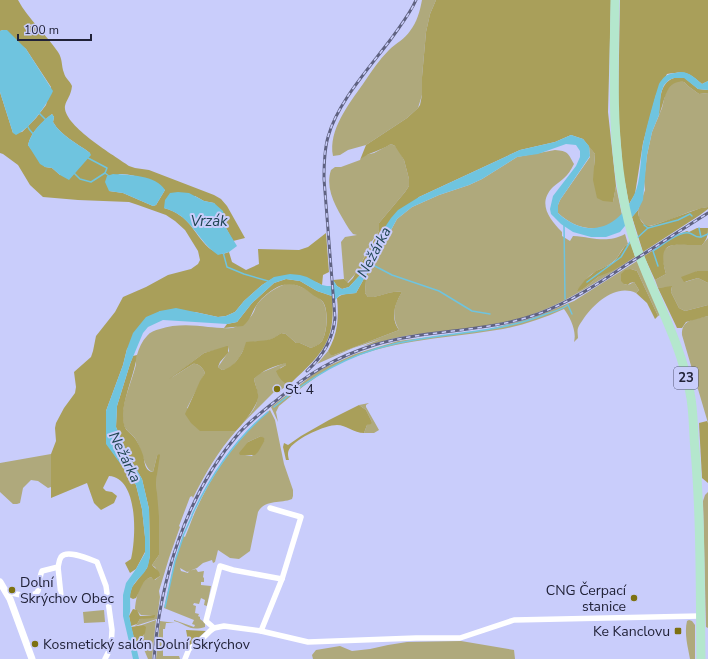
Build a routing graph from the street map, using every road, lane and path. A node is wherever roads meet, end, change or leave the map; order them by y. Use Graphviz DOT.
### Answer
graph roads {
  1 [pos="615,0"];
  2 [pos="270,508"];
  3 [pos="58,567"];
  4 [pos="282,579"];
  5 [pos="0,582"];
  6 [pos="6,592"];
  7 [pos="16,595"];
  8 [pos="61,596"];
  9 [pos="12,605"];
  10 [pos="700,616"];
  11 [pos="214,628"];
  12 [pos="261,631"];
  13 [pos="32,659"];
  14 [pos="105,659"];
  15 [pos="185,659"];
  16 [pos="701,659"];
  1 -- 10 [label="main road, 23"];
  2 -- 4 [label="street"];
  3 -- 7 [label="street"];
  3 -- 8 [label="street"];
  3 -- 14 [label="street"];
  4 -- 11 [label="street"];
  4 -- 12 [label="street"];
  5 -- 6 [label="street"];
  6 -- 7 [label="street"];
  6 -- 9 [label="street"];
  7 -- 9 [label="street"];
  9 -- 13 [label="street"];
  10 -- 12 [label="street"];
  10 -- 16 [label="main road, 23"];
  11 -- 12 [label="street"];
  11 -- 15 [label="street"];
}
